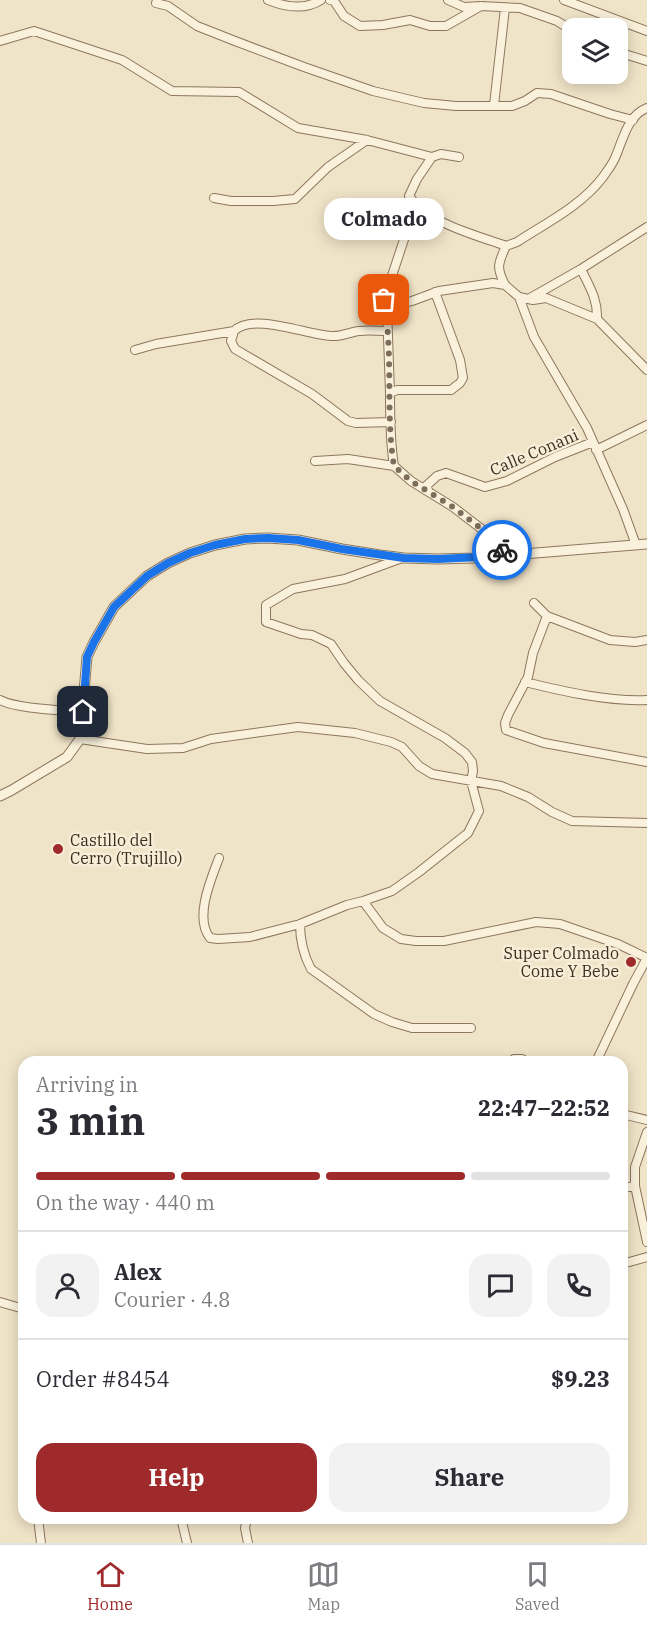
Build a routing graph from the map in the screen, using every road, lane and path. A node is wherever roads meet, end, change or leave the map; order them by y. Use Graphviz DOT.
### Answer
graph roads {
  1 [pos="268,0"];
  2 [pos="321,0"];
  3 [pos="330,0"];
  4 [pos="448,0"];
  5 [pos="564,0"];
  6 [pos="156,3"];
  7 [pos="482,3"];
  8 [pos="578,3"];
  9 [pos="505,8"];
  10 [pos="562,24"];
  11 [pos="647,31"];
  12 [pos="0,41"];
  13 [pos="628,55"];
  14 [pos="647,61"];
  15 [pos="494,105"];
  16 [pos="647,108"];
  17 [pos="633,120"];
  18 [pos="367,140"];
  19 [pos="432,157"];
  20 [pos="459,157"];
  21 [pos="214,198"];
  22 [pos="416,206"];
  23 [pos="647,227"];
  24 [pos="506,246"];
  25 [pos="581,269"];
  26 [pos="505,285"];
  27 [pos="435,292"];
  28 [pos="519,297"];
  29 [pos="529,299"];
  30 [pos="387,308"];
  31 [pos="597,319"];
  32 [pos="234,331"];
  33 [pos="387,331"];
  34 [pos="135,350"];
  35 [pos="647,370"];
  36 [pos="390,393"];
  37 [pos="391,422"];
  38 [pos="647,425"];
  39 [pos="595,446"];
  40 [pos="315,461"];
  41 [pos="394,466"];
  42 [pos="429,492"];
  43 [pos="647,544"];
  44 [pos="636,545"];
  45 [pos="501,556"];
  46 [pos="404,558"];
  47 [pos="534,603"];
  48 [pos="547,616"];
  49 [pos="647,640"];
  50 [pos="525,682"];
  51 [pos="0,700"];
  52 [pos="647,700"];
  53 [pos="83,712"];
  54 [pos="80,739"];
  55 [pos="647,762"];
  56 [pos="471,781"];
  57 [pos="0,796"];
  58 [pos="647,824"];
  59 [pos="219,858"];
  60 [pos="363,901"];
  61 [pos="300,924"];
  62 [pos="647,958"];
  63 [pos="471,1028"];
  64 [pos="599,1056"];
  65 [pos="628,1115"];
  66 [pos="647,1120"];
  67 [pos="647,1132"];
  68 [pos="635,1186"];
  69 [pos="628,1187"];
  70 [pos="647,1242"];
  71 [pos="647,1257"];
  72 [pos="628,1262"];
  73 [pos="0,1302"];
  74 [pos="18,1307"];
  75 [pos="39,1524"];
  76 [pos="182,1524"];
  77 [pos="246,1524"];
  78 [pos="41,1543"];
  79 [pos="187,1543"];
  80 [pos="248,1543"];
  1 -- 2 [label="street"];
  3 -- 7 [label="street"];
  4 -- 7 [label="street"];
  5 -- 8 [label="street"];
  6 -- 15 [label="street"];
  7 -- 9 [label="street"];
  8 -- 11 [label="street"];
  9 -- 10 [label="street"];
  9 -- 15 [label="street"];
  12 -- 18 [label="street"];
  13 -- 14 [label="street"];
  15 -- 17 [label="street"];
  16 -- 17 [label="street"];
  17 -- 24 [label="street"];
  18 -- 19 [label="street"];
  18 -- 21 [label="street"];
  19 -- 20 [label="street"];
  19 -- 22 [label="street"];
  22 -- 24 [label="street"];
  22 -- 30 [label="street"];
  23 -- 25 [label="street"];
  24 -- 26 [label="street"];
  25 -- 29 [label="street"];
  25 -- 31 [label="street"];
  26 -- 27 [label="street"];
  26 -- 28 [label="street"];
  27 -- 30 [label="street"];
  27 -- 36 [label="street"];
  28 -- 29 [label="street"];
  28 -- 39 [label="street"];
  29 -- 31 [label="street"];
  30 -- 33 [label="street"];
  31 -- 35 [label="street"];
  32 -- 33 [label="street"];
  32 -- 34 [label="street"];
  32 -- 37 [label="street"];
  33 -- 36 [label="street"];
  36 -- 37 [label="street"];
  37 -- 41 [label="street"];
  38 -- 39 [label="street, Calle Conani"];
  39 -- 42 [label="street, Calle Conani"];
  39 -- 44 [label="street"];
  40 -- 41 [label="street"];
  41 -- 42 [label="street"];
  42 -- 45 [label="street"];
  43 -- 44 [label="street"];
  44 -- 45 [label="street"];
  45 -- 46 [label="street"];
  46 -- 53 [label="street"];
  46 -- 56 [label="street"];
  47 -- 48 [label="street"];
  48 -- 49 [label="street"];
  48 -- 50 [label="street"];
  50 -- 52 [label="street"];
  50 -- 55 [label="street"];
  51 -- 53 [label="street"];
  53 -- 54 [label="street"];
  54 -- 56 [label="street"];
  54 -- 57 [label="street"];
  56 -- 58 [label="street"];
  56 -- 60 [label="street"];
  59 -- 61 [label="street"];
  60 -- 61 [label="street"];
  60 -- 62 [label="street"];
  61 -- 63 [label="street"];
  62 -- 64 [label="street"];
  65 -- 66 [label="street"];
  67 -- 68 [label="street"];
  68 -- 69 [label="street"];
  68 -- 70 [label="street"];
  71 -- 72 [label="street"];
  73 -- 74 [label="street"];
  75 -- 78 [label="street"];
  76 -- 79 [label="street"];
  77 -- 80 [label="street"];
}
